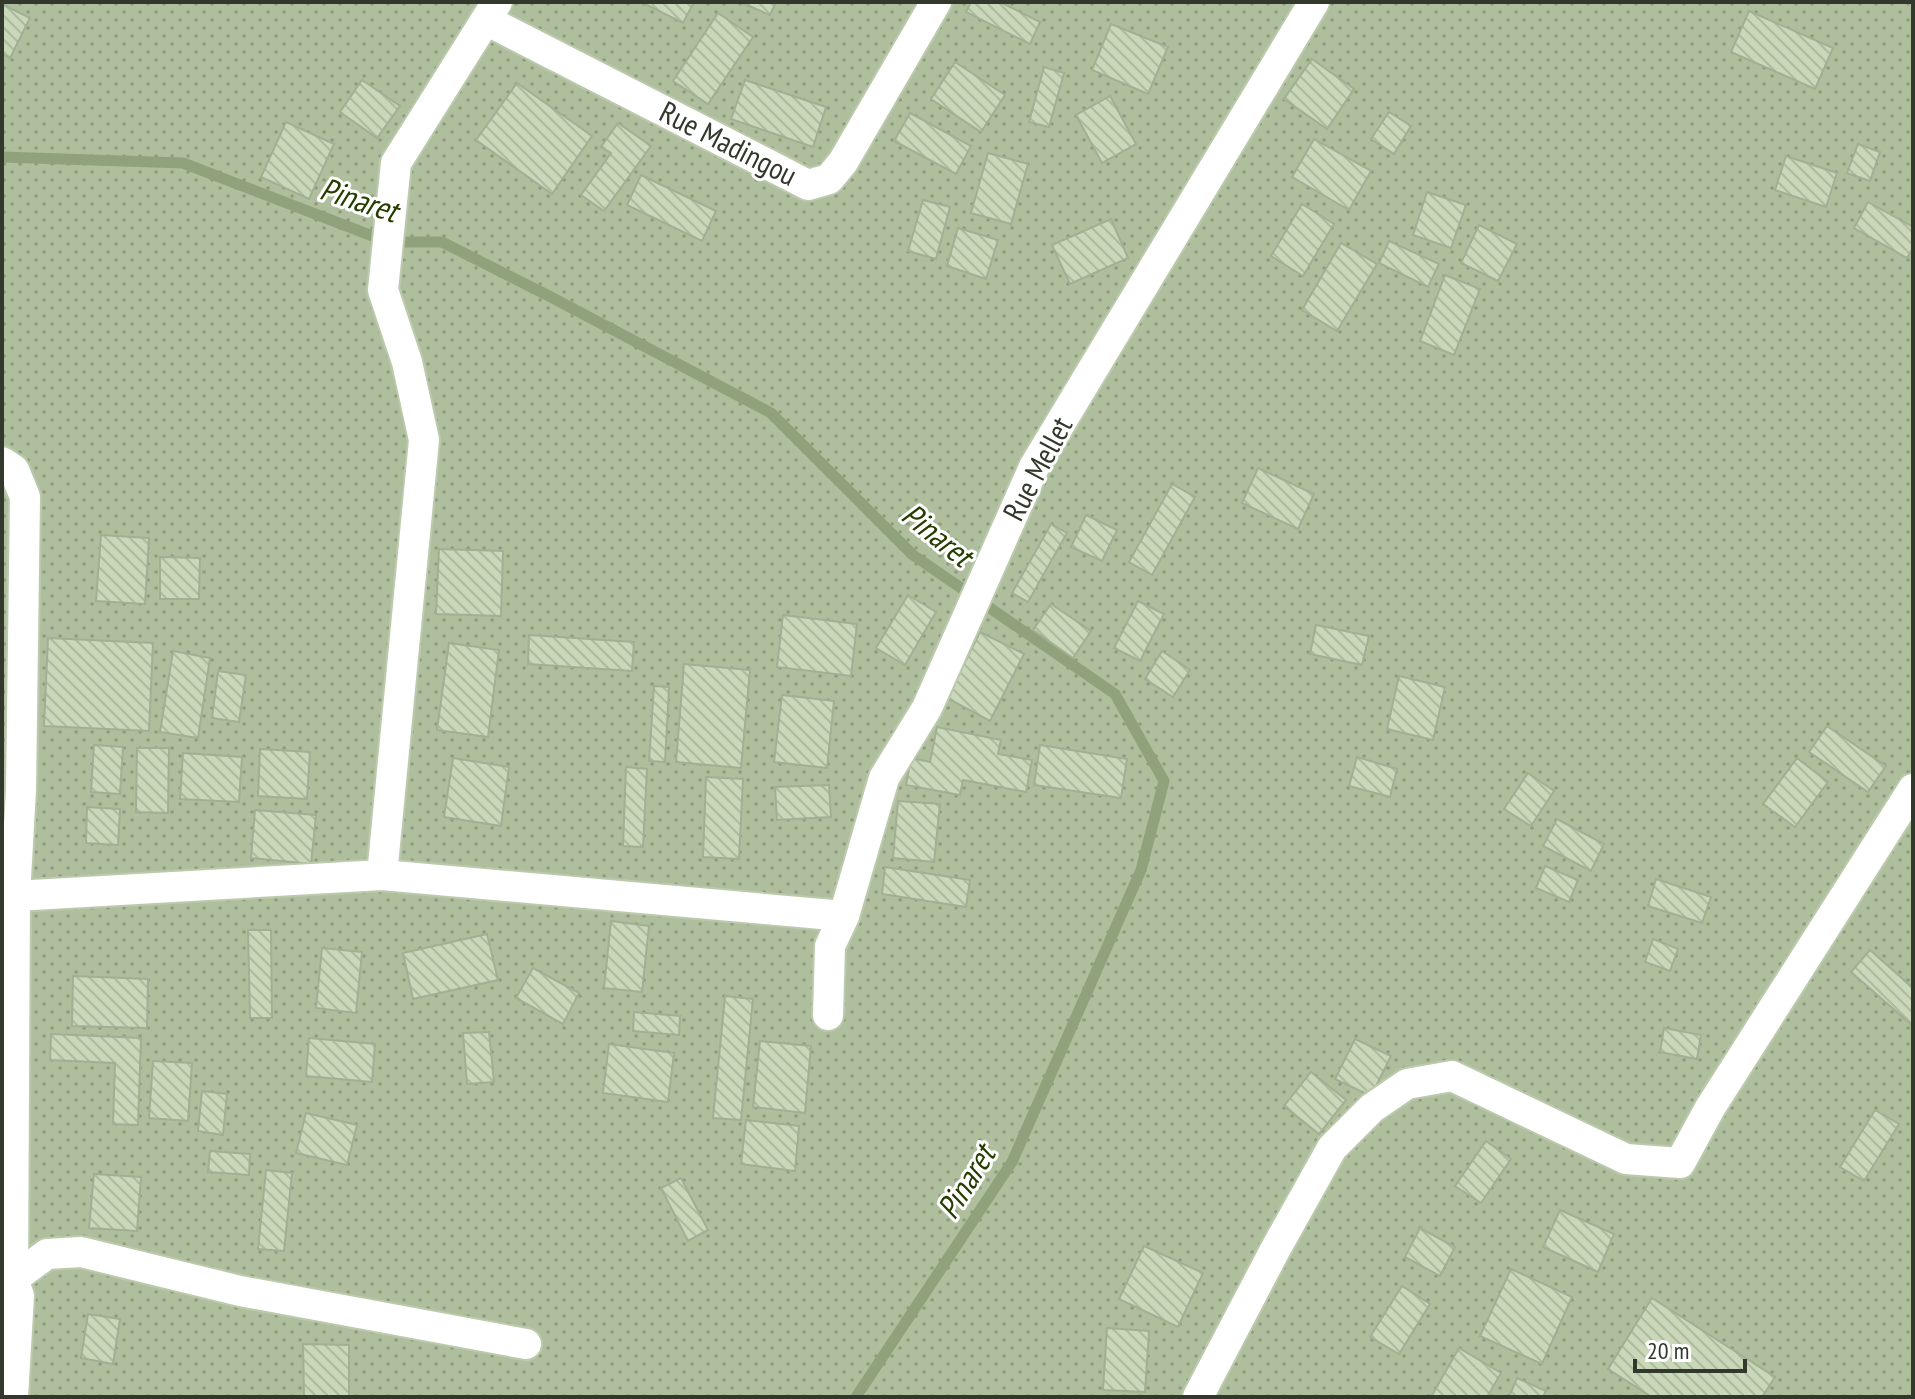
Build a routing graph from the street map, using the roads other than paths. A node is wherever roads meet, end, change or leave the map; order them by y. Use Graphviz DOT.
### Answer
graph roads {
  1 [pos="936,2"];
  2 [pos="1314,2"];
  3 [pos="492,11"];
  4 [pos="2,462"];
  5 [pos="1913,789"];
  6 [pos="382,875"];
  7 [pos="9,895"];
  8 [pos="844,916"];
  9 [pos="828,1015"];
  10 [pos="7,1278"];
  11 [pos="526,1344"];
  12 [pos="13,1397"];
  13 [pos="1198,1397"];
  1 -- 3 [label="street, Rue Madingou"];
  2 -- 8 [label="street, Rue Mellet"];
  3 -- 6 [label="street"];
  4 -- 7 [label="street"];
  5 -- 13 [label="street"];
  6 -- 7 [label="street"];
  6 -- 8 [label="street"];
  7 -- 10 [label="street"];
  8 -- 9 [label="street, Rue Mellet"];
  10 -- 11 [label="street"];
  10 -- 12 [label="street"];
}
